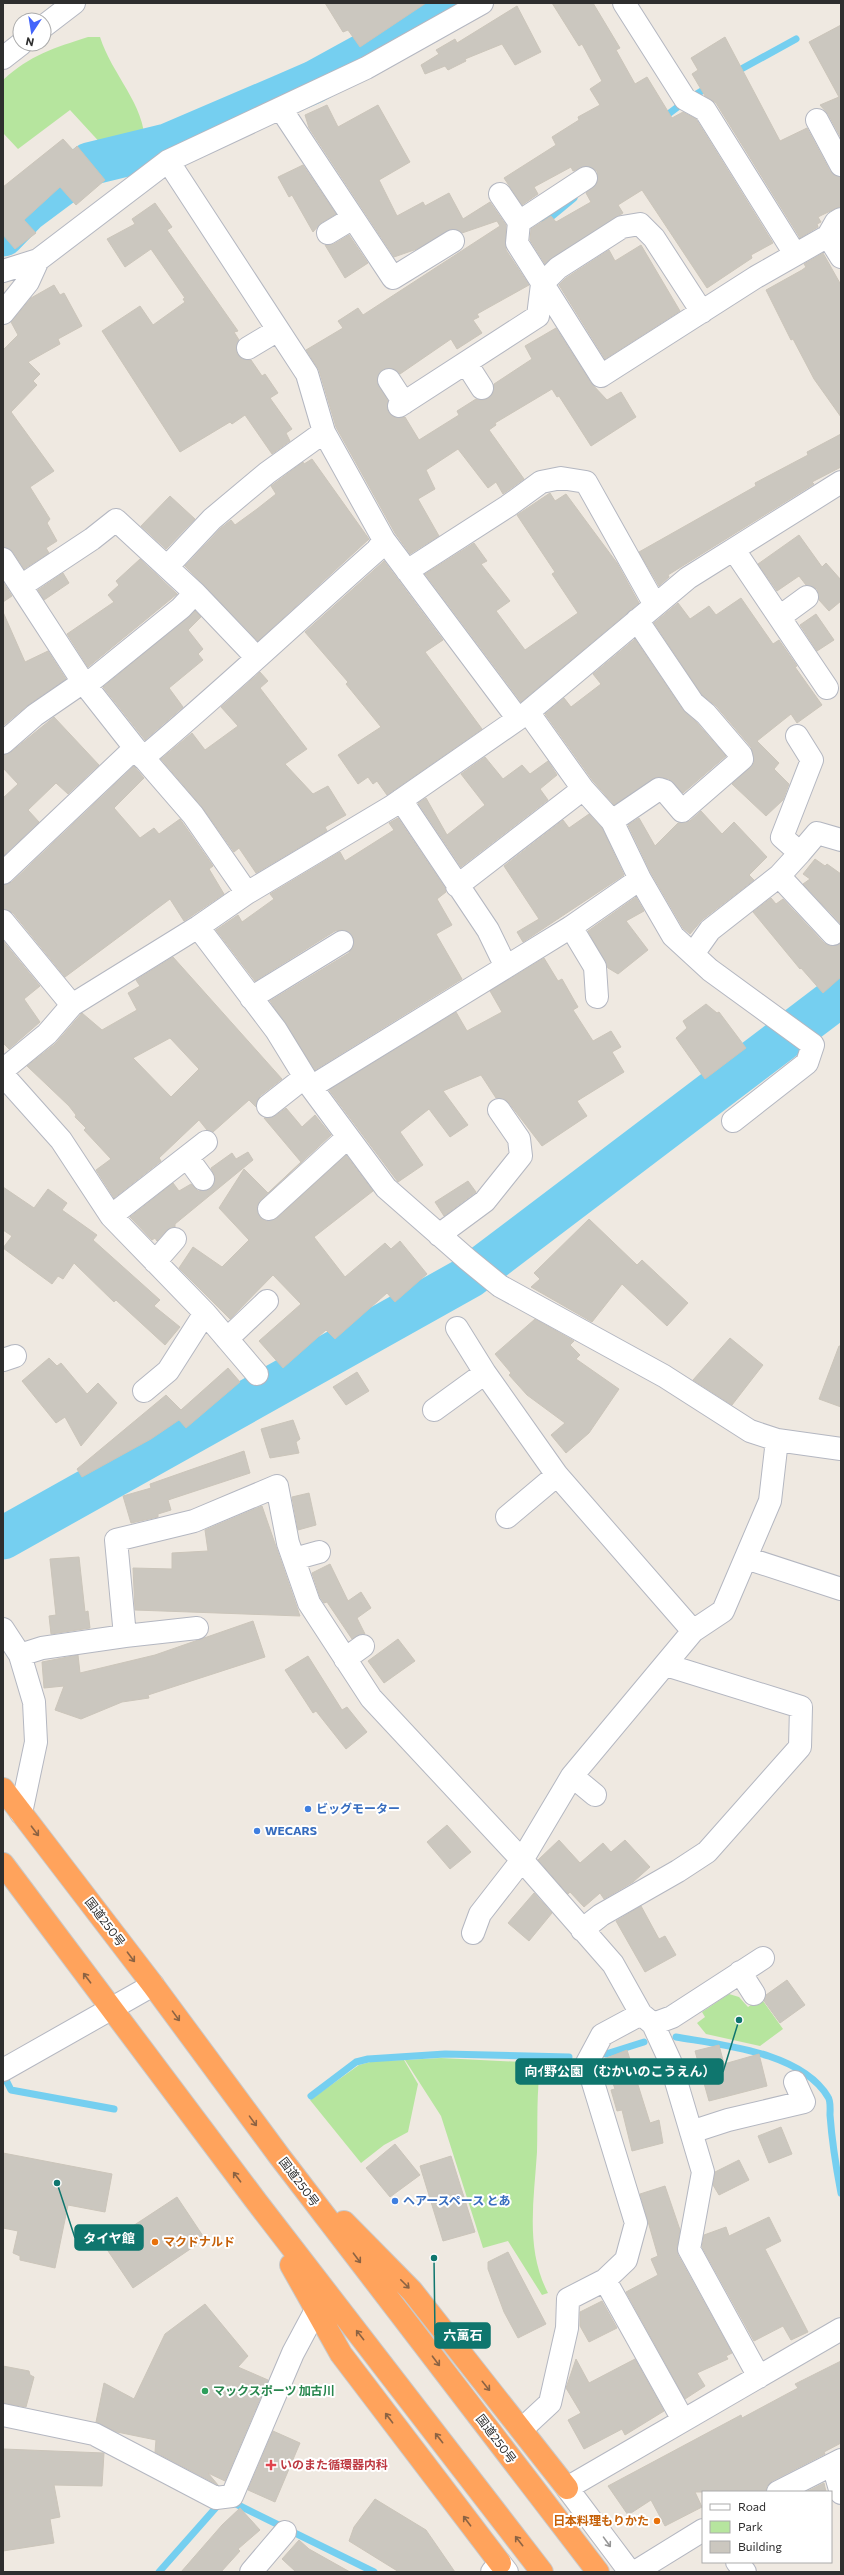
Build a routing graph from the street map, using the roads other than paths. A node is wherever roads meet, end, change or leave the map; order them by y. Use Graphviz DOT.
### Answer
graph roads {
  1 [pos="74,3"];
  2 [pos="482,3"];
  3 [pos="624,3"];
  4 [pos="453,9"];
  5 [pos="52,20"];
  6 [pos="12,51"];
  7 [pos="3,58"];
  8 [pos="281,109"];
  9 [pos="817,120"];
  10 [pos="168,161"];
  11 [pos="841,165"];
  12 [pos="586,178"];
  13 [pos="500,194"];
  14 [pos="353,218"];
  15 [pos="841,219"];
  16 [pos="519,222"];
  17 [pos="328,233"];
  18 [pos="828,236"];
  19 [pos="453,241"];
  20 [pos="795,254"];
  21 [pos="841,257"];
  22 [pos="38,260"];
  23 [pos="3,272"];
  24 [pos="542,284"];
  25 [pos="702,312"];
  26 [pos="3,313"];
  27 [pos="278,330"];
  28 [pos="248,348"];
  29 [pos="466,363"];
  30 [pos="389,380"];
  31 [pos="482,388"];
  32 [pos="324,432"];
  33 [pos="841,482"];
  34 [pos="384,540"];
  35 [pos="734,550"];
  36 [pos="3,559"];
  37 [pos="167,566"];
  38 [pos="407,571"];
  39 [pos="21,586"];
  40 [pos="195,592"];
  41 [pos="807,597"];
  42 [pos="655,605"];
  43 [pos="781,616"];
  44 [pos="637,620"];
  45 [pos="256,657"];
  46 [pos="85,683"];
  47 [pos="827,688"];
  48 [pos="523,715"];
  49 [pos="797,736"];
  50 [pos="3,743"];
  51 [pos="139,753"];
  52 [pos="583,789"];
  53 [pos="401,800"];
  54 [pos="612,821"];
  55 [pos="841,840"];
  56 [pos="800,853"];
  57 [pos="3,873"];
  58 [pos="779,876"];
  59 [pos="640,879"];
  60 [pos="457,886"];
  61 [pos="248,893"];
  62 [pos="3,922"];
  63 [pos="198,927"];
  64 [pos="571,927"];
  65 [pos="833,934"];
  66 [pos="342,942"];
  67 [pos="693,954"];
  68 [pos="506,967"];
  69 [pos="251,998"];
  70 [pos="597,998"];
  71 [pos="72,1005"];
  72 [pos="3,1070"];
  73 [pos="3,1075"];
  74 [pos="308,1082"];
  75 [pos="268,1106"];
  76 [pos="499,1110"];
  77 [pos="733,1121"];
  78 [pos="348,1137"];
  79 [pos="206,1142"];
  80 [pos="186,1157"];
  81 [pos="203,1179"];
  82 [pos="269,1209"];
  83 [pos="111,1216"];
  84 [pos="439,1235"];
  85 [pos="175,1238"];
  86 [pos="155,1262"];
  87 [pos="267,1301"];
  88 [pos="205,1314"];
  89 [pos="457,1328"];
  90 [pos="227,1339"];
  91 [pos="485,1373"];
  92 [pos="257,1374"];
  93 [pos="144,1391"];
  94 [pos="434,1410"];
  95 [pos="777,1440"];
  96 [pos="841,1449"];
  97 [pos="557,1475"];
  98 [pos="507,1517"];
  99 [pos="319,1552"];
  100 [pos="746,1558"];
  101 [pos="294,1559"];
  102 [pos="841,1589"];
  103 [pos="197,1628"];
  104 [pos="3,1629"];
  105 [pos="693,1631"];
  106 [pos="125,1636"];
  107 [pos="363,1646"];
  108 [pos="20,1655"];
  109 [pos="345,1659"];
  110 [pos="666,1665"];
  111 [pos="572,1776"];
  112 [pos="3,1789"];
  113 [pos="595,1795"];
  114 [pos="21,1812"];
  115 [pos="522,1860"];
  116 [pos="3,1864"];
  117 [pos="582,1930"];
  118 [pos="473,1933"];
  119 [pos="763,1958"];
  120 [pos="740,1972"];
  121 [pos="153,1985"];
  122 [pos="754,1994"];
  123 [pos="110,2009"];
  124 [pos="647,2019"];
  125 [pos="3,2070"];
  126 [pos="795,2082"];
  127 [pos="691,2132"];
  128 [pos="280,2157"];
  129 [pos="256,2201"];
  130 [pos="605,2280"];
  131 [pos="316,2310"];
  132 [pos="841,2329"];
  133 [pos="759,2377"];
  134 [pos="3,2415"];
  135 [pos="683,2420"];
  136 [pos="522,2429"];
  137 [pos="837,2462"];
  138 [pos="567,2488"];
  139 [pos="780,2491"];
  140 [pos="841,2493"];
  141 [pos="702,2531"];
  142 [pos="285,2532"];
  143 [pos="738,2563"];
  144 [pos="499,2569"];
  145 [pos="251,2572"];
  146 [pos="542,2572"];
  147 [pos="598,2572"];
  148 [pos="630,2572"];
  149 [pos="635,2572"];
  150 [pos="745,2572"];
  1 -- 5 [label="street"];
  2 -- 4 [label="street"];
  3 -- 20 [label="street"];
  4 -- 8 [label="street"];
  6 -- 7 [label="street"];
  8 -- 10 [label="street"];
  8 -- 14 [label="street"];
  9 -- 11 [label="street"];
  10 -- 22 [label="street"];
  10 -- 27 [label="street"];
  12 -- 16 [label="street"];
  13 -- 16 [label="street"];
  14 -- 17 [label="street"];
  14 -- 19 [label="street"];
  15 -- 18 [label="street"];
  16 -- 24 [label="street"];
  18 -- 20 [label="street"];
  18 -- 21 [label="street"];
  20 -- 25 [label="street"];
  22 -- 23 [label="street"];
  22 -- 26 [label="street"];
  24 -- 25 [label="street"];
  24 -- 25 [label="street"];
  24 -- 29 [label="street"];
  27 -- 28 [label="street"];
  27 -- 32 [label="street"];
  29 -- 30 [label="street"];
  29 -- 31 [label="street"];
  32 -- 34 [label="street"];
  32 -- 37 [label="street"];
  33 -- 35 [label="street"];
  34 -- 38 [label="street"];
  34 -- 45 [label="street"];
  35 -- 42 [label="street"];
  35 -- 43 [label="street"];
  36 -- 39 [label="street"];
  37 -- 39 [label="street"];
  37 -- 40 [label="street"];
  38 -- 42 [label="street"];
  38 -- 48 [label="street"];
  39 -- 46 [label="street"];
  40 -- 45 [label="street"];
  40 -- 46 [label="street"];
  41 -- 43 [label="street"];
  42 -- 44 [label="street"];
  43 -- 47 [label="street"];
  44 -- 48 [label="street"];
  44 -- 54 [label="street"];
  45 -- 51 [label="street"];
  46 -- 50 [label="street"];
  46 -- 51 [label="street"];
  48 -- 52 [label="street"];
  48 -- 53 [label="street"];
  49 -- 56 [label="street"];
  51 -- 57 [label="street"];
  51 -- 61 [label="street"];
  52 -- 54 [label="street"];
  52 -- 60 [label="street"];
  53 -- 60 [label="street"];
  53 -- 61 [label="street"];
  54 -- 59 [label="street"];
  55 -- 56 [label="street"];
  56 -- 58 [label="street"];
  58 -- 65 [label="street"];
  58 -- 67 [label="street"];
  59 -- 64 [label="street"];
  59 -- 67 [label="street"];
  60 -- 68 [label="street"];
  61 -- 63 [label="street"];
  62 -- 71 [label="street"];
  63 -- 69 [label="street"];
  63 -- 71 [label="street"];
  64 -- 68 [label="street"];
  64 -- 70 [label="street"];
  66 -- 69 [label="street"];
  67 -- 77 [label="street"];
  68 -- 74 [label="street"];
  69 -- 74 [label="street"];
  71 -- 72 [label="street"];
  73 -- 83 [label="street"];
  74 -- 75 [label="street"];
  74 -- 78 [label="street"];
  76 -- 84 [label="street"];
  78 -- 82 [label="street"];
  78 -- 84 [label="street"];
  79 -- 80 [label="street"];
  80 -- 81 [label="street"];
  80 -- 83 [label="street"];
  83 -- 86 [label="street"];
  84 -- 95 [label="street"];
  85 -- 86 [label="street"];
  86 -- 88 [label="street"];
  87 -- 90 [label="street"];
  88 -- 90 [label="street"];
  88 -- 93 [label="street"];
  89 -- 91 [label="street"];
  90 -- 92 [label="street"];
  91 -- 94 [label="street"];
  91 -- 97 [label="street"];
  95 -- 96 [label="street"];
  95 -- 100 [label="street"];
  97 -- 98 [label="street"];
  97 -- 105 [label="street"];
  99 -- 101 [label="street"];
  100 -- 102 [label="street"];
  100 -- 105 [label="street"];
  101 -- 106 [label="street"];
  101 -- 109 [label="street"];
  103 -- 106 [label="street"];
  104 -- 108 [label="street"];
  105 -- 110 [label="street"];
  106 -- 108 [label="street"];
  107 -- 109 [label="street"];
  108 -- 114 [label="street"];
  109 -- 115 [label="street"];
  110 -- 111 [label="street"];
  110 -- 117 [label="street"];
  111 -- 113 [label="street"];
  111 -- 115 [label="street"];
  112 -- 114 [label="highway, 国道250号"];
  114 -- 121 [label="highway, 国道250号, one-way"];
  115 -- 117 [label="street"];
  115 -- 118 [label="street"];
  123 -- 116 [label="highway, one-way"];
  117 -- 124 [label="street"];
  119 -- 120 [label="street"];
  120 -- 122 [label="street"];
  120 -- 124 [label="street"];
  121 -- 123 [label="street"];
  121 -- 128 [label="highway, 国道250号, one-way"];
  123 -- 125 [label="street"];
  129 -- 123 [label="highway, one-way"];
  124 -- 127 [label="street"];
  124 -- 130 [label="street"];
  126 -- 127 [label="street"];
  127 -- 133 [label="street"];
  128 -- 136 [label="highway, one-way"];
  128 -- 147 [label="highway, 国道250号, one-way"];
  129 -- 131 [label="highway"];
  146 -- 129 [label="highway, one-way"];
  130 -- 135 [label="street"];
  130 -- 136 [label="street"];
  131 -- 134 [label="street"];
  144 -- 131 [label="highway, one-way"];
  132 -- 133 [label="street"];
  133 -- 135 [label="street"];
  135 -- 138 [label="street"];
  136 -- 138 [label="highway"];
  137 -- 139 [label="street"];
  137 -- 140 [label="street"];
  138 -- 148 [label="street, one-way"];
  141 -- 149 [label="street"];
  142 -- 145 [label="street"];
  143 -- 150 [label="street"];
}
